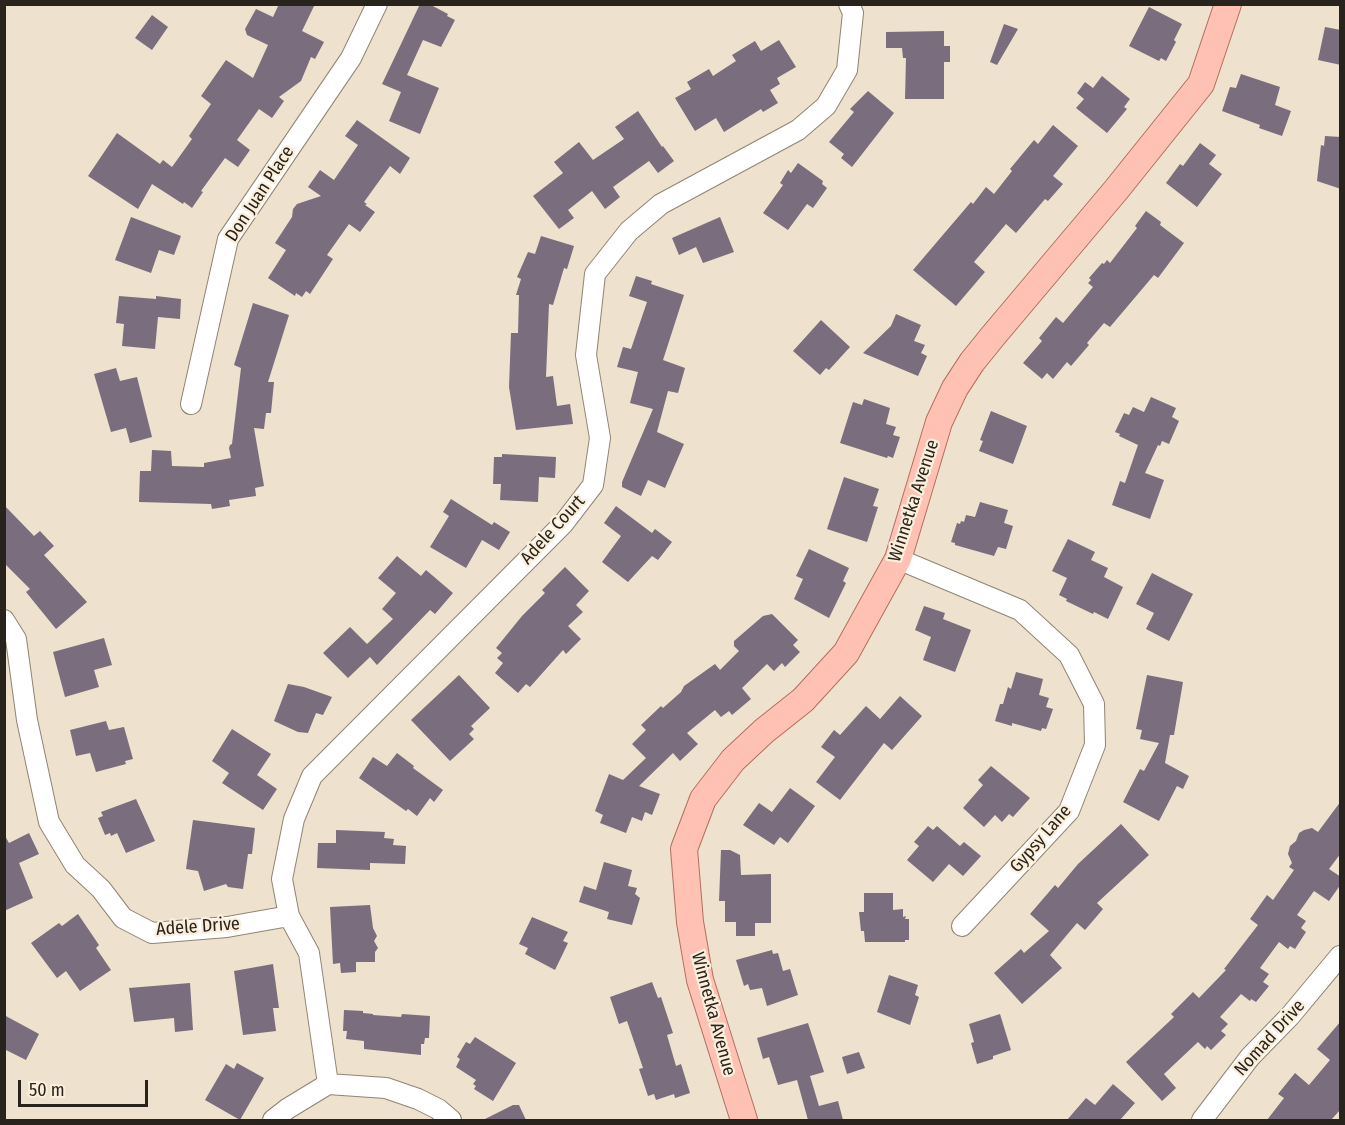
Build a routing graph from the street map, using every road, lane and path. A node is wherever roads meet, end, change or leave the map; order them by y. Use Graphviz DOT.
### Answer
graph roads {
  1 [pos="378,4"];
  2 [pos="849,4"];
  3 [pos="1228,4"];
  4 [pos="191,404"];
  5 [pos="898,559"];
  6 [pos="4,620"];
  7 [pos="289,916"];
  8 [pos="962,926"];
  9 [pos="1341,956"];
  10 [pos="328,1084"];
  11 [pos="273,1120"];
  12 [pos="451,1120"];
  13 [pos="744,1120"];
  14 [pos="1202,1120"];
  1 -- 4 [label="street, Don Juan Place"];
  2 -- 7 [label="street, Adele Court"];
  3 -- 5 [label="main road, Winnetka Avenue"];
  5 -- 8 [label="street, Gypsy Lane"];
  5 -- 13 [label="main road, Winnetka Avenue"];
  6 -- 7 [label="street, Adele Drive"];
  7 -- 10 [label="street"];
  9 -- 14 [label="street, Nomad Drive"];
  10 -- 11 [label="street"];
  10 -- 12 [label="street"];
}
